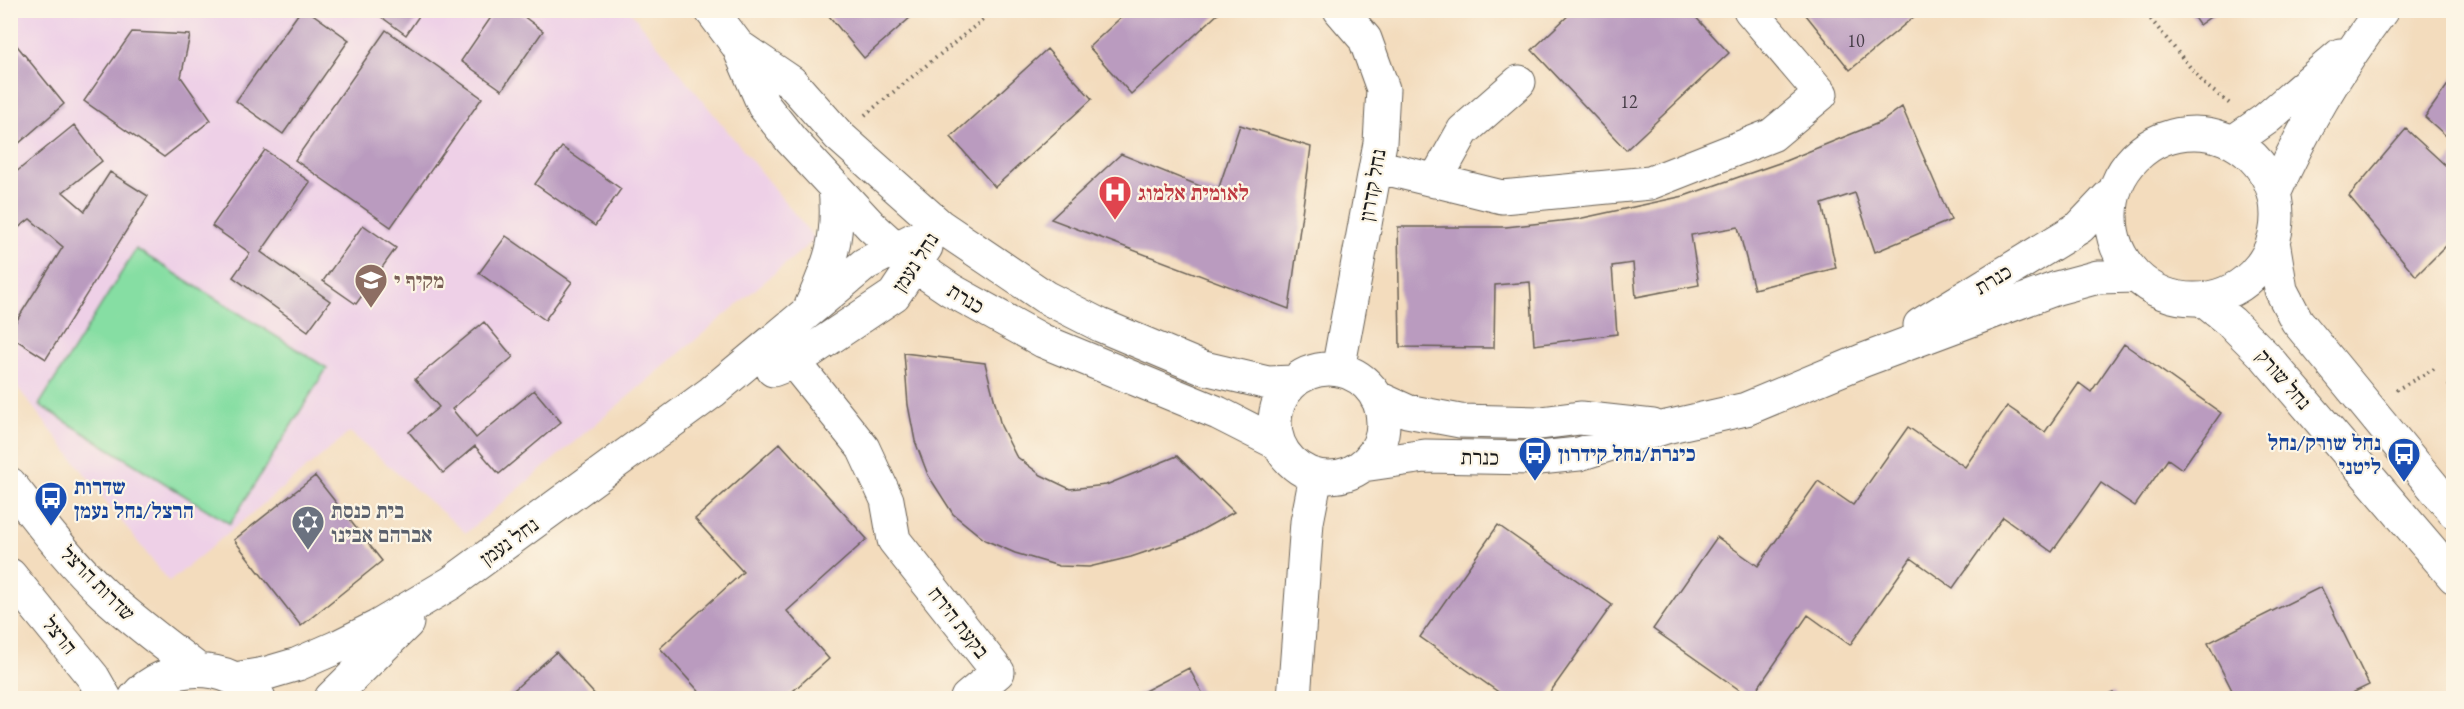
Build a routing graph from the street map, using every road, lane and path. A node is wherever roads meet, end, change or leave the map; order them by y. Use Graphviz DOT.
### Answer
graph roads {
  1 [pos="711,10"];
  2 [pos="995,10"];
  3 [pos="1340,10"];
  4 [pos="1750,10"];
  5 [pos="2143,10"];
  6 [pos="2373,23"];
  7 [pos="738,46"];
  8 [pos="1519,82"];
  9 [pos="2245,134"];
  10 [pos="839,136"];
  11 [pos="1376,166"];
  12 [pos="1435,181"];
  13 [pos="835,187"];
  14 [pos="2115,190"];
  15 [pos="2274,194"];
  16 [pos="940,226"];
  17 [pos="2273,241"];
  18 [pos="905,257"];
  19 [pos="2136,276"];
  20 [pos="2202,299"];
  21 [pos="809,310"];
  22 [pos="1864,360"];
  23 [pos="795,362"];
  24 [pos="1338,370"];
  25 [pos="1293,382"];
  26 [pos="2454,384"];
  27 [pos="2448,387"];
  28 [pos="712,392"];
  29 [pos="1376,397"];
  30 [pos="1666,427"];
  31 [pos="10,442"];
  32 [pos="1279,444"];
  33 [pos="1363,465"];
  34 [pos="18,472"];
  35 [pos="1316,476"];
  36 [pos="2454,512"];
  37 [pos="10,575"];
  38 [pos="2454,577"];
  39 [pos="451,583"];
  40 [pos="198,670"];
  41 [pos="247,689"];
  42 [pos="105,699"];
  43 [pos="135,699"];
  44 [pos="331,699"];
  45 [pos="967,699"];
  46 [pos="1294,699"];
  1 -- 7 [label="street, כנרת"];
  2 -- 10 [label="path"];
  3 -- 11 [label="street, נחל קדרון"];
  4 -- 12 [label="street"];
  5 -- 9 [label="path"];
  6 -- 9 [label="street, כנרת"];
  6 -- 15 [label="street, כנרת"];
  7 -- 10 [label="street, כנרת"];
  7 -- 13 [label="street, כנרת"];
  8 -- 12 [label="street"];
  9 -- 14 [label="street, כנרת"];
  9 -- 15 [label="street, כנרת"];
  10 -- 16 [label="street, כנרת"];
  11 -- 12 [label="street"];
  11 -- 24 [label="street, נחל קדרון"];
  13 -- 18 [label="street, כנרת"];
  13 -- 21 [label="street"];
  14 -- 19 [label="street, כנרת"];
  14 -- 22 [label="street, כנרת"];
  15 -- 17 [label="street, כנרת"];
  16 -- 18 [label="street, נחל נעמן"];
  16 -- 25 [label="street, כנרת"];
  17 -- 20 [label="street, כנרת"];
  17 -- 36 [label="street"];
  18 -- 21 [label="street, נחל נעמן"];
  18 -- 23 [label="street, נחל נעמן"];
  18 -- 32 [label="street, כנרת"];
  19 -- 20 [label="street, כנרת"];
  19 -- 22 [label="street, כנרת"];
  20 -- 38 [label="street, נחל שורק"];
  21 -- 28 [label="street, נחל נעמן"];
  22 -- 30 [label="street, כנרת"];
  23 -- 28 [label="street, נחל נעמן"];
  23 -- 45 [label="street, בקעת הירח"];
  24 -- 25 [label="street"];
  24 -- 29 [label="street"];
  25 -- 32 [label="street"];
  26 -- 27 [label="path"];
  28 -- 39 [label="street, נחל נעמן"];
  29 -- 30 [label="street, כנרת"];
  29 -- 33 [label="street"];
  30 -- 33 [label="street, כנרת"];
  31 -- 34 [label="path"];
  32 -- 35 [label="street"];
  33 -- 35 [label="street"];
  34 -- 40 [label="street, שדרות הרצל"];
  35 -- 46 [label="street"];
  37 -- 42 [label="street, הרצל"];
  39 -- 41 [label="street, נחל נעמן"];
  39 -- 44 [label="street, נחל נעמן"];
  40 -- 41 [label="street"];
  40 -- 43 [label="street"];
}
